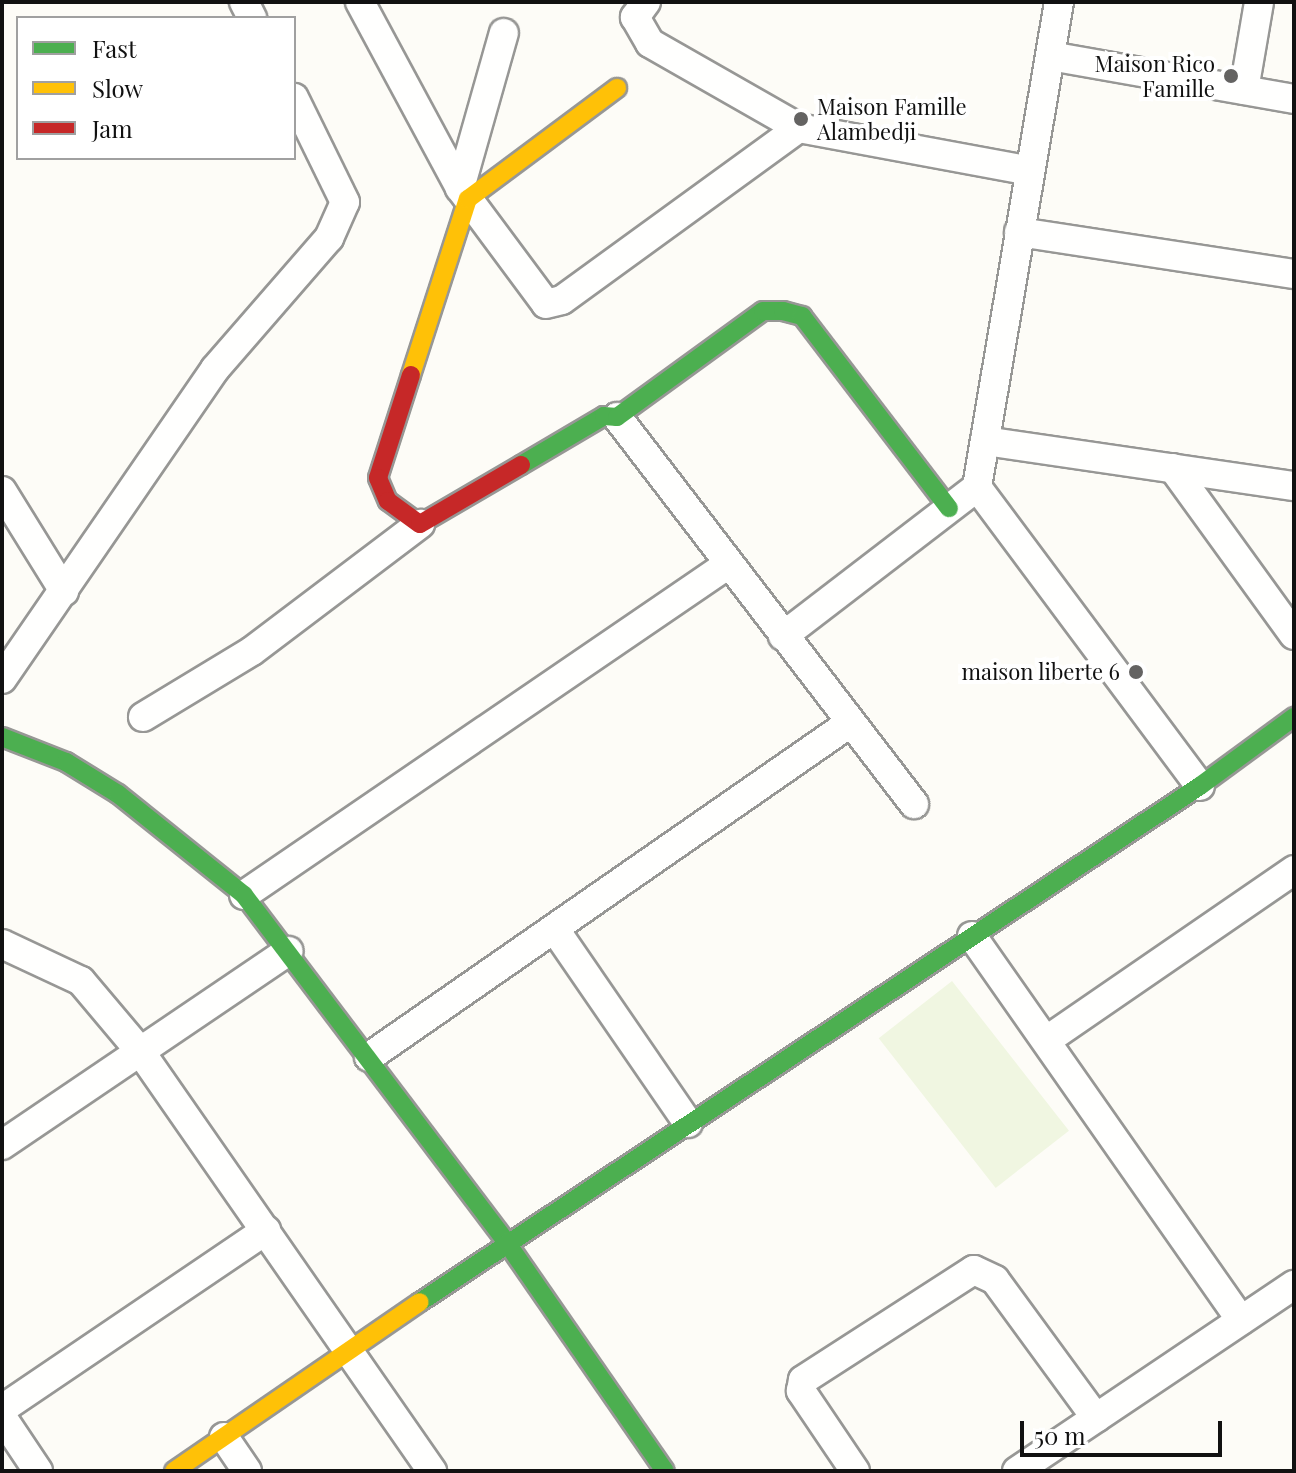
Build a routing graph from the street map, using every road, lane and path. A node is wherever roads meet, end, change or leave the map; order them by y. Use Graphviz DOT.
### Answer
graph roads {
  1 [pos="360,2"];
  2 [pos="646,2"];
  3 [pos="1059,2"];
  4 [pos="1259,2"];
  5 [pos="504,33"];
  6 [pos="1050,56"];
  7 [pos="617,88"];
  8 [pos="1244,90"];
  9 [pos="1294,99"];
  10 [pos="296,102"];
  11 [pos="799,128"];
  12 [pos="1030,171"];
  13 [pos="464,194"];
  14 [pos="1019,232"];
  15 [pos="1294,274"];
  16 [pos="617,417"];
  17 [pos="985,441"];
  18 [pos="1173,468"];
  19 [pos="1294,486"];
  20 [pos="977,487"];
  21 [pos="2,491"];
  22 [pos="949,508"];
  23 [pos="420,524"];
  24 [pos="727,565"];
  25 [pos="64,591"];
  26 [pos="1294,635"];
  27 [pos="783,636"];
  28 [pos="2,679"];
  29 [pos="143,717"];
  30 [pos="1294,717"];
  31 [pos="850,723"];
  32 [pos="2,737"];
  33 [pos="1200,786"];
  34 [pos="914,804"];
  35 [pos="1294,870"];
  36 [pos="244,895"];
  37 [pos="556,931"];
  38 [pos="972,936"];
  39 [pos="2,944"];
  40 [pos="288,951"];
  41 [pos="1047,1040"];
  42 [pos="140,1051"];
  43 [pos="369,1057"];
  44 [pos="688,1123"];
  45 [pos="2,1145"];
  46 [pos="266,1230"];
  47 [pos="507,1243"];
  48 [pos="1294,1285"];
  49 [pos="1241,1320"];
  50 [pos="349,1351"];
  51 [pos="2,1409"];
  52 [pos="2,1417"];
  53 [pos="1096,1418"];
  54 [pos="224,1437"];
  55 [pos="38,1471"];
  56 [pos="174,1471"];
  57 [pos="247,1471"];
  58 [pos="432,1471"];
  59 [pos="665,1471"];
  60 [pos="855,1471"];
  61 [pos="1017,1471"];
  1 -- 13 [label="street"];
  2 -- 11 [label="street"];
  3 -- 6 [label="street"];
  4 -- 8 [label="street"];
  5 -- 13 [label="street"];
  6 -- 8 [label="street"];
  6 -- 12 [label="street"];
  7 -- 13 [label="street"];
  8 -- 9 [label="street"];
  10 -- 25 [label="street"];
  11 -- 12 [label="street"];
  11 -- 13 [label="street"];
  12 -- 14 [label="street"];
  13 -- 23 [label="street"];
  14 -- 15 [label="street"];
  14 -- 17 [label="street"];
  16 -- 22 [label="street"];
  16 -- 23 [label="street"];
  16 -- 24 [label="street"];
  17 -- 18 [label="street"];
  17 -- 20 [label="street"];
  18 -- 19 [label="street"];
  18 -- 26 [label="street"];
  20 -- 22 [label="street"];
  20 -- 33 [label="street"];
  21 -- 25 [label="street"];
  22 -- 27 [label="street"];
  23 -- 29 [label="street"];
  24 -- 27 [label="street"];
  24 -- 36 [label="street"];
  25 -- 28 [label="street"];
  27 -- 31 [label="street"];
  30 -- 33 [label="street"];
  31 -- 34 [label="street"];
  31 -- 37 [label="street"];
  32 -- 36 [label="street"];
  33 -- 38 [label="street"];
  35 -- 41 [label="street"];
  36 -- 40 [label="street"];
  37 -- 43 [label="street"];
  37 -- 44 [label="street"];
  38 -- 41 [label="street"];
  38 -- 44 [label="street"];
  39 -- 42 [label="street"];
  40 -- 42 [label="street"];
  40 -- 43 [label="street"];
  41 -- 49 [label="street"];
  42 -- 45 [label="street"];
  42 -- 46 [label="street"];
  43 -- 47 [label="street"];
  44 -- 47 [label="street"];
  46 -- 50 [label="street"];
  46 -- 51 [label="street"];
  47 -- 50 [label="street"];
  47 -- 59 [label="street"];
  48 -- 49 [label="street"];
  49 -- 53 [label="street"];
  50 -- 54 [label="street"];
  50 -- 58 [label="street"];
  52 -- 55 [label="street"];
  53 -- 60 [label="street"];
  53 -- 61 [label="street"];
  54 -- 56 [label="street"];
  54 -- 57 [label="street"];
}
